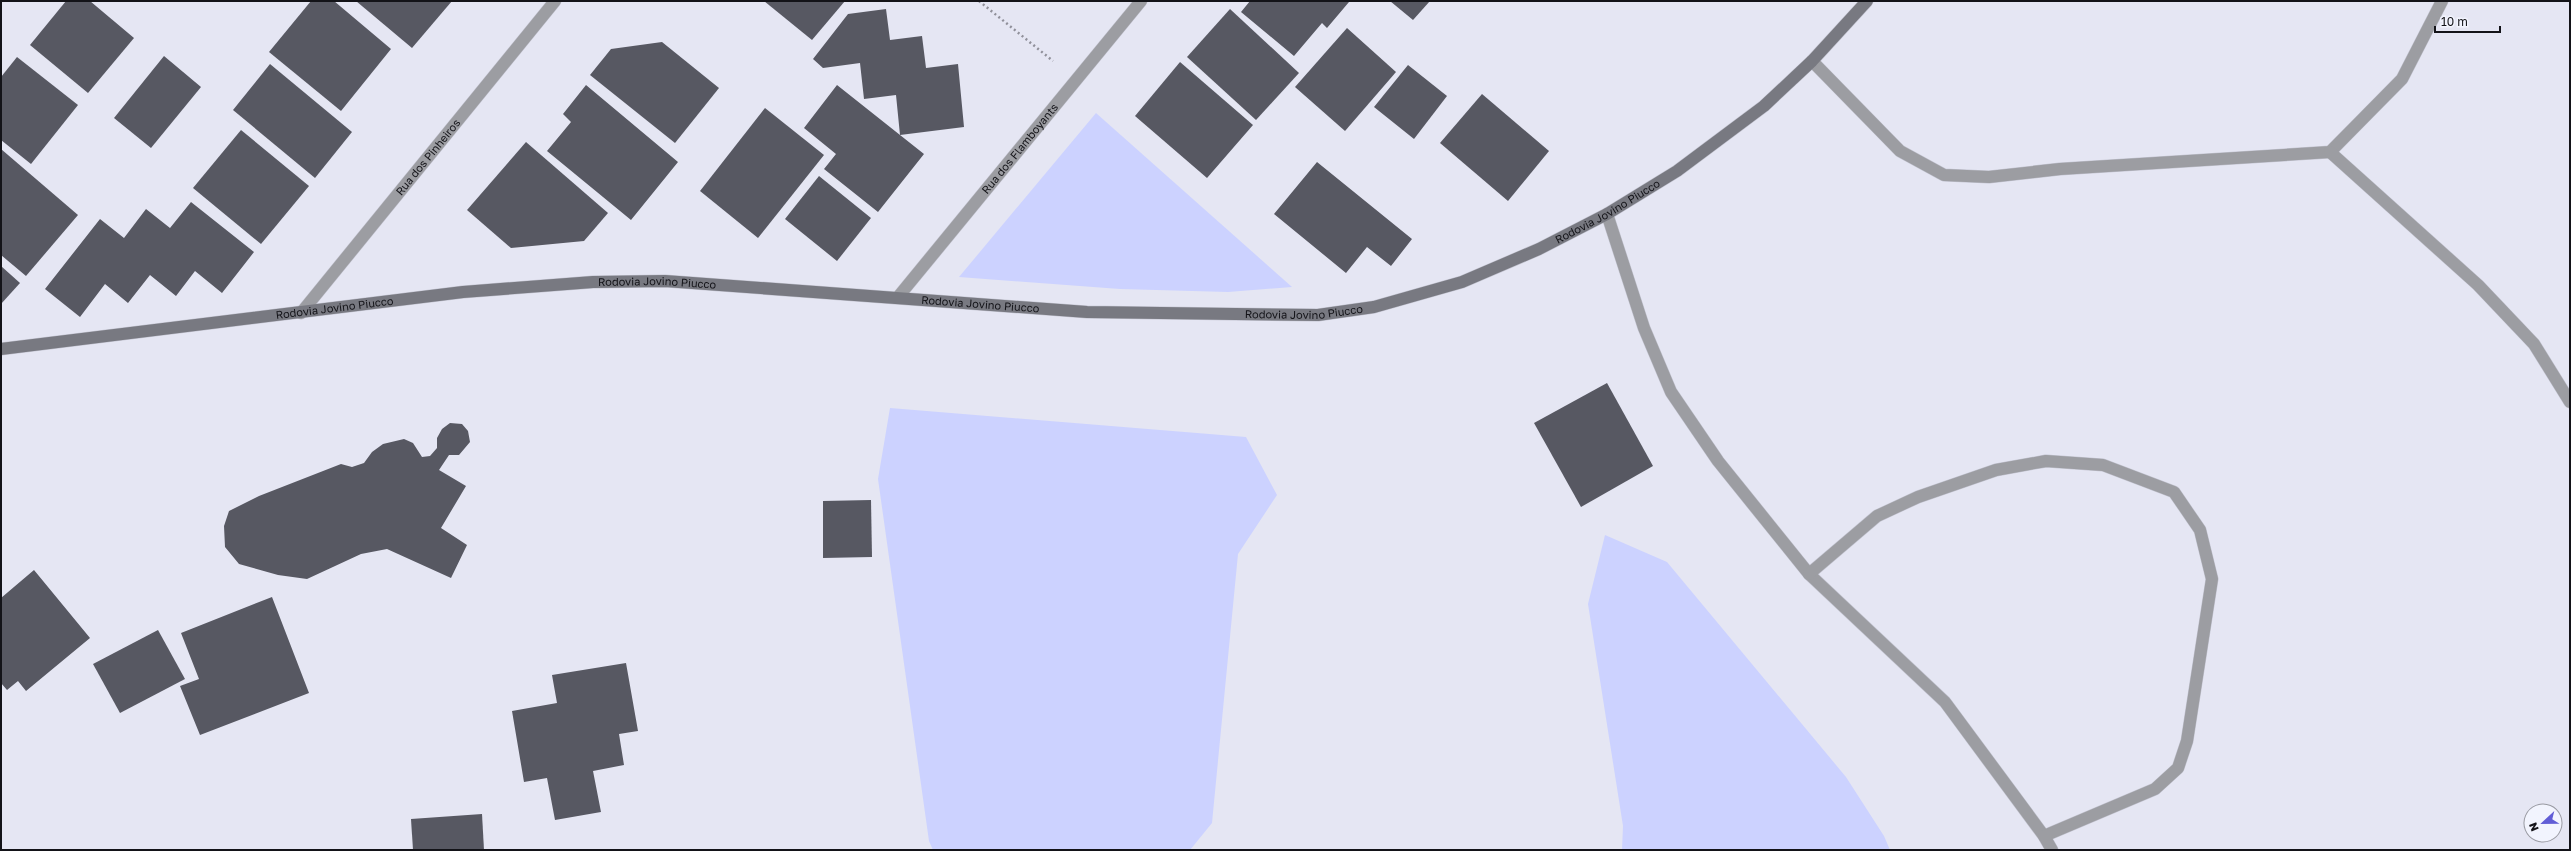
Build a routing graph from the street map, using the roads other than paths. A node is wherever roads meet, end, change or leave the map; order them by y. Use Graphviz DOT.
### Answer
graph roads {
  1 [pos="555,1"];
  2 [pos="1141,1"];
  3 [pos="1867,1"];
  4 [pos="2442,1"];
  5 [pos="1812,61"];
  6 [pos="2330,152"];
  7 [pos="1607,214"];
  8 [pos="898,297"];
  9 [pos="300,313"];
  10 [pos="1,349"];
  11 [pos="2570,402"];
  12 [pos="1809,574"];
  13 [pos="2044,836"];
  14 [pos="2052,850"];
  1 -- 9 [label="street, Rua dos Pinheiros"];
  2 -- 8 [label="street, Rua dos Flamboyants"];
  3 -- 5 [label="main road, Rodovia Jovino Piucco"];
  4 -- 6 [label="street"];
  5 -- 6 [label="street"];
  5 -- 7 [label="main road, Rodovia Jovino Piucco"];
  6 -- 11 [label="street"];
  7 -- 8 [label="main road, Rodovia Jovino Piucco"];
  7 -- 12 [label="street"];
  8 -- 9 [label="main road, Rodovia Jovino Piucco"];
  9 -- 10 [label="main road, Rodovia Jovino Piucco"];
  12 -- 13 [label="street"];
  12 -- 13 [label="street"];
  13 -- 14 [label="street"];
}
